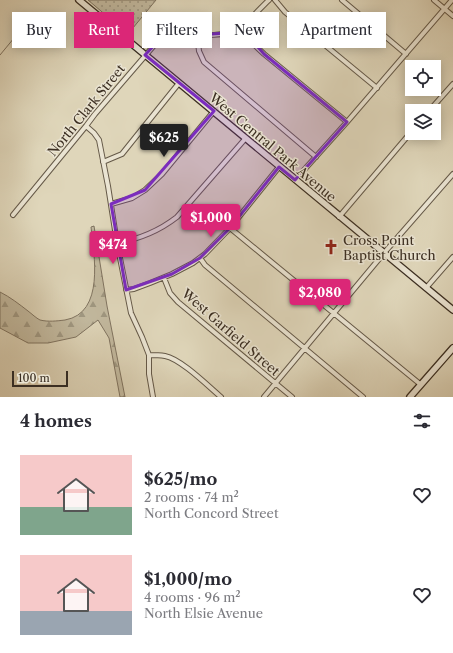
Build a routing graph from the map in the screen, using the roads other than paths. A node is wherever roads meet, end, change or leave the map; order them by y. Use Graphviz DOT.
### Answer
graph roads {
  1 [pos="79,0"];
  2 [pos="270,0"];
  3 [pos="275,0"];
  4 [pos="342,0"];
  5 [pos="434,0"];
  6 [pos="452,0"];
  7 [pos="444,9"];
  8 [pos="256,12"];
  9 [pos="453,16"];
  10 [pos="151,48"];
  11 [pos="199,48"];
  12 [pos="258,48"];
  13 [pos="406,54"];
  14 [pos="145,55"];
  15 [pos="179,83"];
  16 [pos="453,84"];
  17 [pos="376,88"];
  18 [pos="435,104"];
  19 [pos="214,111"];
  20 [pos="347,122"];
  21 [pos="86,126"];
  22 [pos="245,139"];
  23 [pos="405,139"];
  24 [pos="316,156"];
  25 [pos="103,162"];
  26 [pos="279,167"];
  27 [pos="453,174"];
  28 [pos="295,180"];
  29 [pos="111,204"];
  30 [pos="13,215"];
  31 [pos="340,217"];
  32 [pos="230,228"];
  33 [pos="117,243"];
  34 [pos="384,253"];
  35 [pos="453,256"];
  36 [pos="200,258"];
  37 [pos="164,278"];
  38 [pos="426,288"];
  39 [pos="126,290"];
  40 [pos="453,310"];
  41 [pos="334,314"];
  42 [pos="453,348"];
  43 [pos="304,349"];
  44 [pos="149,356"];
  45 [pos="275,384"];
  46 [pos="420,384"];
  47 [pos="153,397"];
  48 [pos="221,397"];
  49 [pos="264,397"];
  50 [pos="292,397"];
  51 [pos="363,397"];
  52 [pos="410,397"];
  1 -- 14 [label="street, West Central Park Avenue"];
  2 -- 8 [label="street, North Clark Street"];
  3 -- 17 [label="street"];
  4 -- 13 [label="street"];
  5 -- 7 [label="street"];
  6 -- 7 [label="street"];
  7 -- 9 [label="street"];
  7 -- 13 [label="street"];
  10 -- 14 [label="street, North Clark Street"];
  11 -- 24 [label="street"];
  12 -- 20 [label="street"];
  13 -- 17 [label="street"];
  14 -- 15 [label="street, West Central Park Avenue"];
  14 -- 21 [label="street, North Clark Street"];
  15 -- 19 [label="street, West Central Park Avenue"];
  15 -- 25 [label="street"];
  16 -- 18 [label="street"];
  17 -- 20 [label="street"];
  19 -- 22 [label="street, West Central Park Avenue"];
  19 -- 29 [label="street"];
  20 -- 24 [label="street"];
  21 -- 25 [label="street"];
  21 -- 30 [label="street, North Clark Street"];
  22 -- 26 [label="street, West Central Park Avenue"];
  22 -- 33 [label="street"];
  23 -- 31 [label="street"];
  24 -- 28 [label="street"];
  25 -- 29 [label="street"];
  26 -- 28 [label="street, West Central Park Avenue"];
  26 -- 32 [label="street"];
  27 -- 34 [label="street"];
  28 -- 31 [label="street, West Central Park Avenue"];
  29 -- 33 [label="street"];
  31 -- 34 [label="street, West Central Park Avenue"];
  32 -- 36 [label="street"];
  32 -- 41 [label="street"];
  33 -- 39 [label="street"];
  34 -- 38 [label="street, West Central Park Avenue"];
  34 -- 41 [label="street"];
  35 -- 38 [label="street"];
  36 -- 37 [label="street"];
  36 -- 43 [label="street"];
  37 -- 39 [label="street"];
  37 -- 45 [label="street, West Garfield Street"];
  38 -- 40 [label="street, West Central Park Avenue"];
  39 -- 44 [label="street"];
  41 -- 43 [label="street"];
  41 -- 46 [label="street"];
  42 -- 46 [label="street"];
  43 -- 45 [label="street"];
  43 -- 51 [label="street"];
  44 -- 47 [label="street"];
  44 -- 48 [label="street"];
  45 -- 49 [label="street"];
  45 -- 50 [label="street, West Garfield Street"];
  46 -- 52 [label="street"];
}
